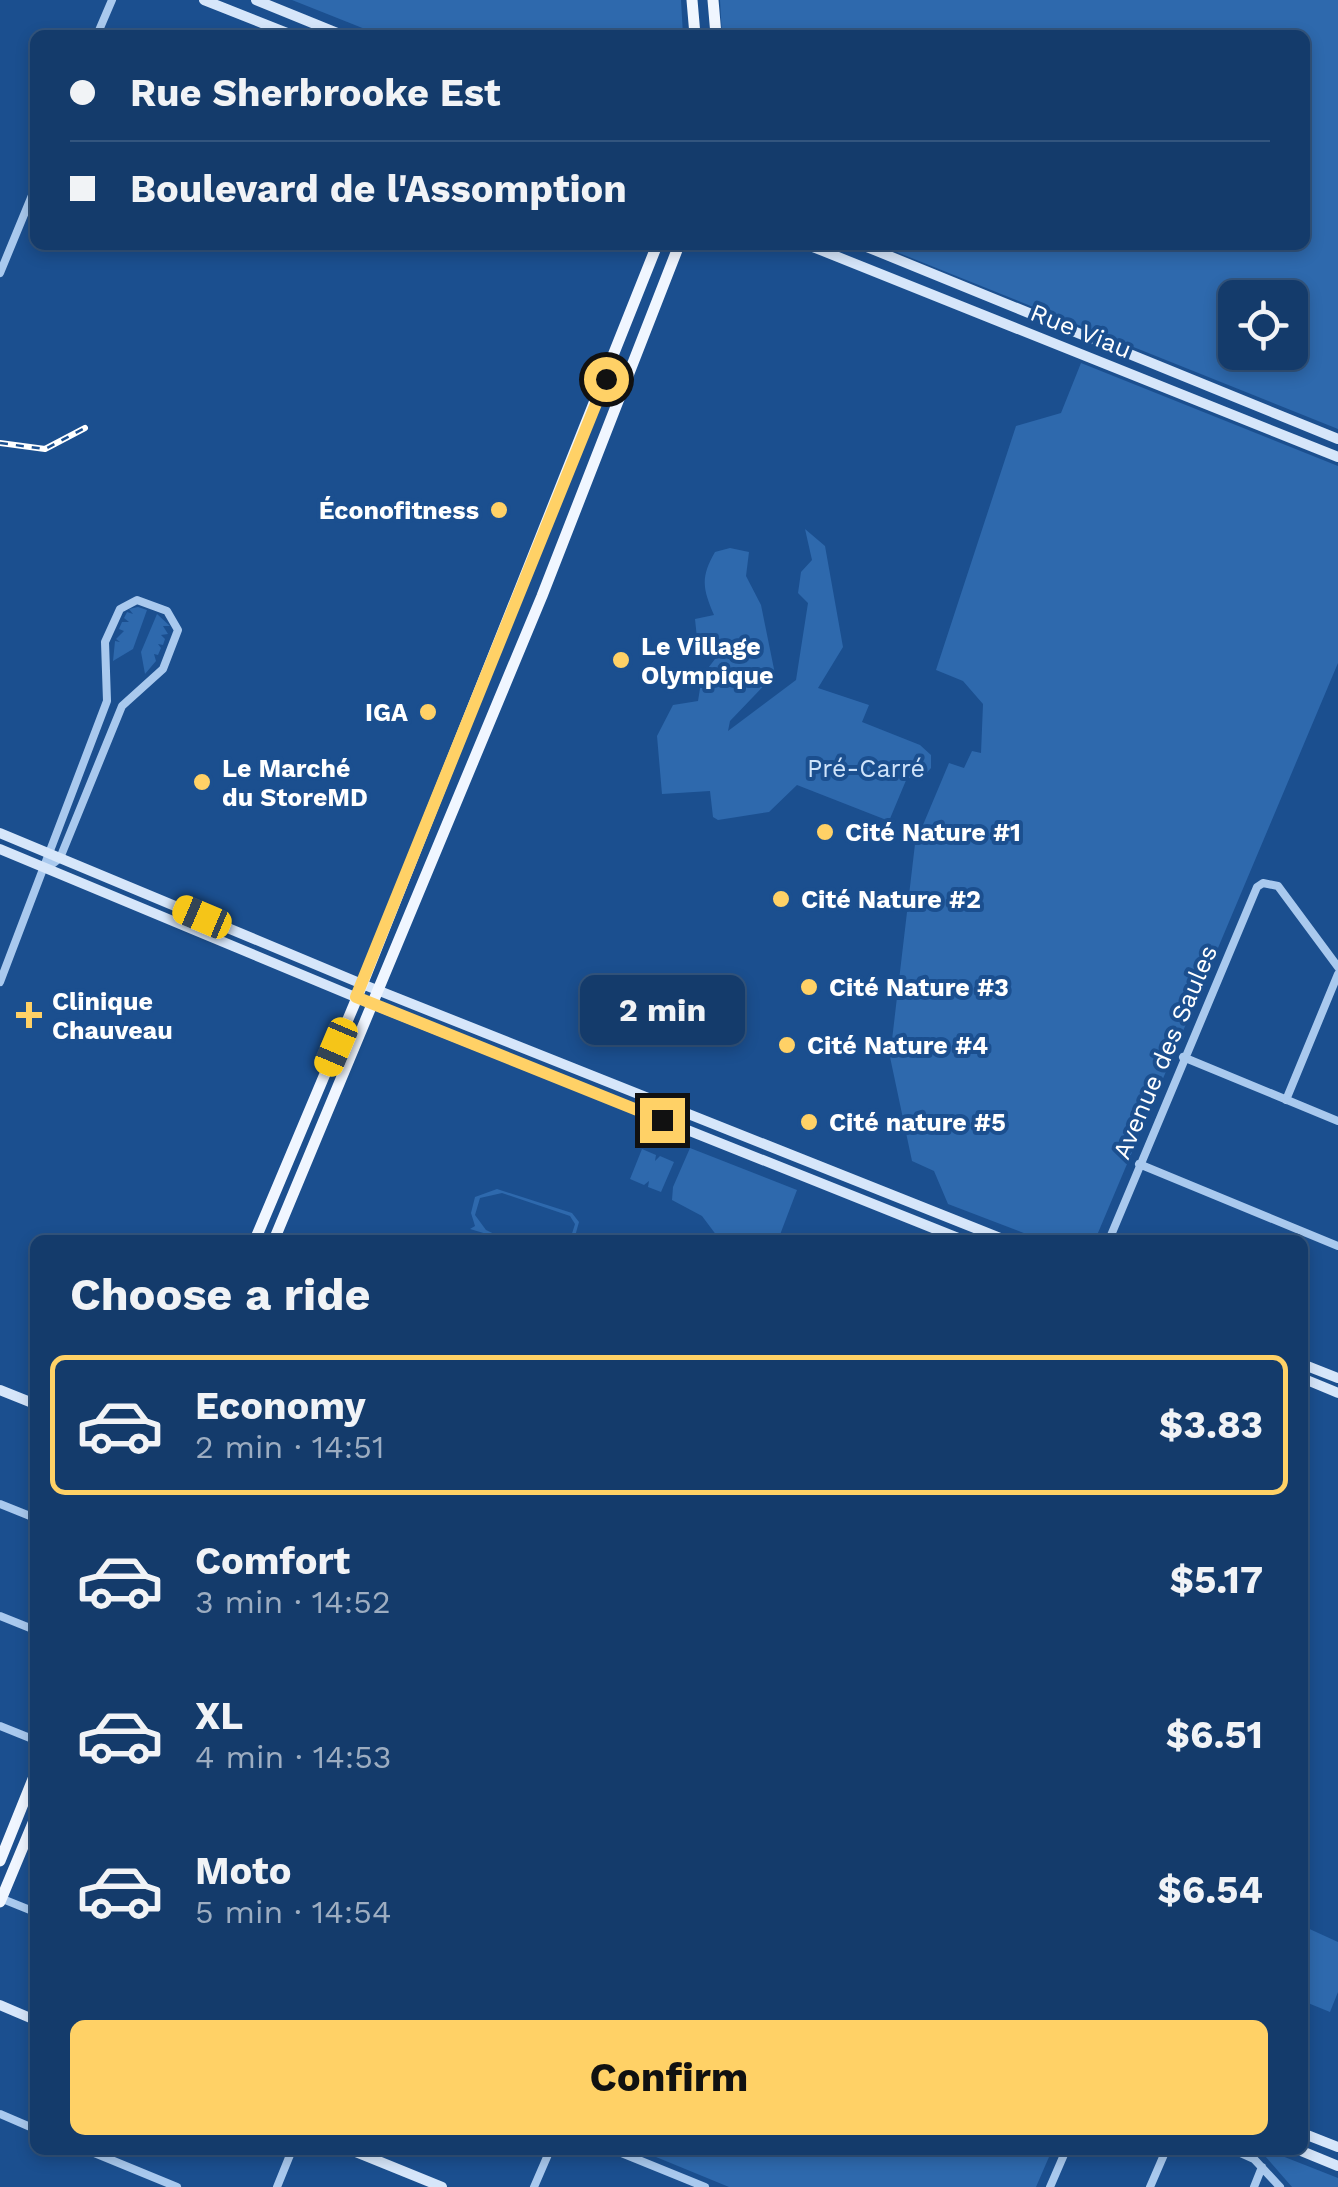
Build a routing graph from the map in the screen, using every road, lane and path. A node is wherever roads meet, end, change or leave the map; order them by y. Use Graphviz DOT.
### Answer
graph roads {
  1 [pos="112,0"];
  2 [pos="204,0"];
  3 [pos="256,0"];
  4 [pos="692,0"];
  5 [pos="713,0"];
  6 [pos="100,30"];
  7 [pos="279,30"];
  8 [pos="330,30"];
  9 [pos="694,30"];
  10 [pos="716,30"];
  11 [pos="30,200"];
  12 [pos="653,250"];
  13 [pos="677,250"];
  14 [pos="821,250"];
  15 [pos="874,250"];
  16 [pos="0,274"];
  17 [pos="584,432"];
  18 [pos="1338,438"];
  19 [pos="604,439"];
  20 [pos="1338,456"];
  21 [pos="0,833"];
  22 [pos="0,848"];
  23 [pos="46,852"];
  24 [pos="60,858"];
  25 [pos="47,868"];
  26 [pos="308,962"];
  27 [pos="1338,970"];
  28 [pos="303,975"];
  29 [pos="0,982"];
  30 [pos="362,984"];
  31 [pos="378,990"];
  32 [pos="356,997"];
  33 [pos="372,1004"];
  34 [pos="1183,1058"];
  35 [pos="1286,1100"];
  36 [pos="1338,1122"];
  37 [pos="1139,1164"];
  38 [pos="257,1235"];
  39 [pos="276,1235"];
  40 [pos="950,1235"];
  41 [pos="992,1235"];
  42 [pos="1111,1235"];
  43 [pos="1338,1246"];
  44 [pos="1308,1366"];
  45 [pos="1338,1378"];
  46 [pos="1308,1380"];
  47 [pos="0,1390"];
  48 [pos="1338,1393"];
  49 [pos="30,1402"];
  50 [pos="0,1504"];
  51 [pos="30,1516"];
  52 [pos="0,1616"];
  53 [pos="30,1628"];
  54 [pos="0,1726"];
  55 [pos="30,1738"];
  56 [pos="30,1786"];
  57 [pos="30,1830"];
  58 [pos="0,1860"];
  59 [pos="0,1900"];
  60 [pos="30,1910"];
  61 [pos="0,2005"];
  62 [pos="30,2018"];
  63 [pos="0,2114"];
  64 [pos="30,2126"];
  65 [pos="1308,2135"];
  66 [pos="1338,2147"];
  67 [pos="1308,2154"];
  68 [pos="98,2155"];
  69 [pos="290,2155"];
  70 [pos="364,2155"];
  71 [pos="548,2155"];
  72 [pos="626,2155"];
  73 [pos="1064,2155"];
  74 [pos="1164,2155"];
  75 [pos="1242,2155"];
  76 [pos="1338,2166"];
  77 [pos="1262,2167"];
  78 [pos="165,2185"];
  79 [pos="177,2187"];
  80 [pos="276,2187"];
  81 [pos="442,2187"];
  82 [pos="534,2187"];
  83 [pos="705,2187"];
  84 [pos="1050,2187"];
  85 [pos="1150,2187"];
  86 [pos="1254,2187"];
  87 [pos="1280,2187"];
  1 -- 6 [label="street"];
  2 -- 7 [label="street"];
  3 -- 8 [label="street"];
  4 -- 9 [label="main road"];
  5 -- 10 [label="main road"];
  11 -- 16 [label="street"];
  12 -- 17 [label="main road"];
  13 -- 19 [label="main road"];
  14 -- 20 [label="street, Rue Viau"];
  15 -- 18 [label="street, Rue Viau"];
  17 -- 19 [label="main road"];
  17 -- 30 [label="main road"];
  19 -- 31 [label="main road"];
  21 -- 23 [label="street"];
  22 -- 25 [label="street"];
  23 -- 24 [label="street"];
  23 -- 24 [label="street"];
  23 -- 25 [label="street"];
  24 -- 25 [label="street"];
  24 -- 26 [label="street"];
  25 -- 28 [label="street"];
  25 -- 29 [label="street"];
  26 -- 28 [label="street"];
  26 -- 30 [label="street"];
  27 -- 34 [label="street, Avenue des Saules"];
  27 -- 35 [label="street"];
  28 -- 32 [label="street"];
  30 -- 31 [label="street"];
  30 -- 32 [label="main road"];
  31 -- 33 [label="main road"];
  31 -- 41 [label="street"];
  32 -- 33 [label="street"];
  32 -- 38 [label="main road"];
  33 -- 39 [label="main road"];
  33 -- 40 [label="street"];
  34 -- 35 [label="street"];
  34 -- 37 [label="street, Avenue des Saules"];
  35 -- 36 [label="street"];
  37 -- 42 [label="street, Avenue des Saules"];
  37 -- 43 [label="street"];
  44 -- 45 [label="street"];
  46 -- 48 [label="street"];
  47 -- 49 [label="street"];
  50 -- 51 [label="street"];
  52 -- 53 [label="street"];
  54 -- 55 [label="street"];
  56 -- 58 [label="main road"];
  57 -- 59 [label="main road"];
  59 -- 60 [label="street"];
  61 -- 62 [label="street"];
  63 -- 64 [label="street"];
  65 -- 66 [label="street"];
  67 -- 76 [label="street"];
  68 -- 78 [label="street"];
  69 -- 80 [label="street"];
  70 -- 81 [label="street"];
  71 -- 82 [label="street"];
  72 -- 83 [label="street"];
  73 -- 84 [label="street"];
  74 -- 85 [label="street"];
  75 -- 77 [label="street"];
  77 -- 86 [label="street"];
  77 -- 87 [label="street"];
  78 -- 79 [label="street"];
}
